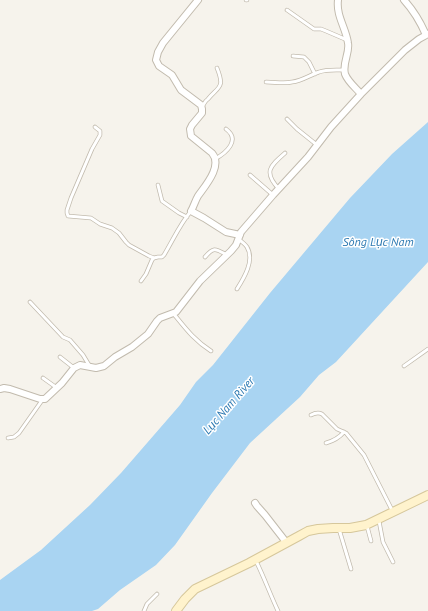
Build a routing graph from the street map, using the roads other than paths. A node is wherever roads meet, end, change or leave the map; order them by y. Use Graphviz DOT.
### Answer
graph roads {
  1 [pos="198,0"];
  2 [pos="338,0"];
  3 [pos="404,0"];
  4 [pos="287,10"];
  5 [pos="427,35"];
  6 [pos="348,41"];
  7 [pos="292,56"];
  8 [pos="217,68"];
  9 [pos="345,70"];
  10 [pos="315,74"];
  11 [pos="266,82"];
  12 [pos="361,94"];
  13 [pos="202,107"];
  14 [pos="287,118"];
  15 [pos="95,127"];
  16 [pos="226,129"];
  17 [pos="317,145"];
  18 [pos="285,153"];
  19 [pos="215,159"];
  20 [pos="250,175"];
  21 [pos="158,185"];
  22 [pos="279,189"];
  23 [pos="272,196"];
  24 [pos="191,211"];
  25 [pos="187,216"];
  26 [pos="239,237"];
  27 [pos="228,255"];
  28 [pos="205,257"];
  29 [pos="154,258"];
  30 [pos="141,281"];
  31 [pos="237,289"];
  32 [pos="30,302"];
  33 [pos="174,313"];
  34 [pos="428,349"];
  35 [pos="211,351"];
  36 [pos="60,357"];
  37 [pos="404,366"];
  38 [pos="90,367"];
  39 [pos="74,368"];
  40 [pos="43,378"];
  41 [pos="57,388"];
  42 [pos="0,389"];
  43 [pos="42,399"];
  44 [pos="311,415"];
  45 [pos="344,432"];
  46 [pos="8,438"];
  47 [pos="326,443"];
  48 [pos="428,495"];
  49 [pos="255,503"];
  50 [pos="393,512"];
  51 [pos="379,519"];
  52 [pos="366,525"];
  53 [pos="338,528"];
  54 [pos="371,541"];
  55 [pos="286,542"];
  56 [pos="256,559"];
  57 [pos="393,562"];
  58 [pos="351,569"];
  59 [pos="157,594"];
  60 [pos="144,611"];
  61 [pos="176,611"];
  62 [pos="278,611"];
  1 -- 13 [label="street"];
  2 -- 6 [label="street"];
  3 -- 5 [label="street"];
  4 -- 6 [label="lane"];
  5 -- 12 [label="street"];
  6 -- 9 [label="street"];
  7 -- 10 [label="lane"];
  8 -- 13 [label="lane"];
  9 -- 10 [label="lane"];
  9 -- 12 [label="street"];
  10 -- 11 [label="lane"];
  12 -- 17 [label="street"];
  13 -- 19 [label="street"];
  14 -- 17 [label="lane"];
  15 -- 29 [label="lane"];
  16 -- 19 [label="lane"];
  17 -- 22 [label="street"];
  18 -- 22 [label="lane"];
  19 -- 24 [label="street"];
  20 -- 23 [label="lane"];
  21 -- 25 [label="lane"];
  22 -- 23 [label="street"];
  23 -- 26 [label="street"];
  24 -- 25 [label="lane"];
  24 -- 26 [label="street"];
  25 -- 29 [label="lane"];
  26 -- 27 [label="street"];
  26 -- 31 [label="lane"];
  27 -- 28 [label="lane"];
  27 -- 33 [label="street"];
  29 -- 30 [label="lane"];
  32 -- 38 [label="lane"];
  33 -- 35 [label="lane"];
  33 -- 38 [label="street"];
  34 -- 37 [label="lane"];
  36 -- 39 [label="lane"];
  38 -- 39 [label="street"];
  39 -- 41 [label="street"];
  40 -- 41 [label="lane"];
  41 -- 43 [label="street"];
  42 -- 43 [label="street"];
  43 -- 46 [label="lane"];
  44 -- 45 [label="lane"];
  45 -- 47 [label="lane"];
  45 -- 50 [label="lane"];
  48 -- 50 [label="street"];
  49 -- 55 [label="street"];
  50 -- 51 [label="street"];
  51 -- 52 [label="street"];
  51 -- 57 [label="lane"];
  52 -- 53 [label="street"];
  52 -- 54 [label="lane"];
  53 -- 55 [label="street"];
  53 -- 58 [label="lane"];
  55 -- 56 [label="street"];
  56 -- 61 [label="street"];
  56 -- 62 [label="lane"];
  59 -- 60 [label="lane"];
}
